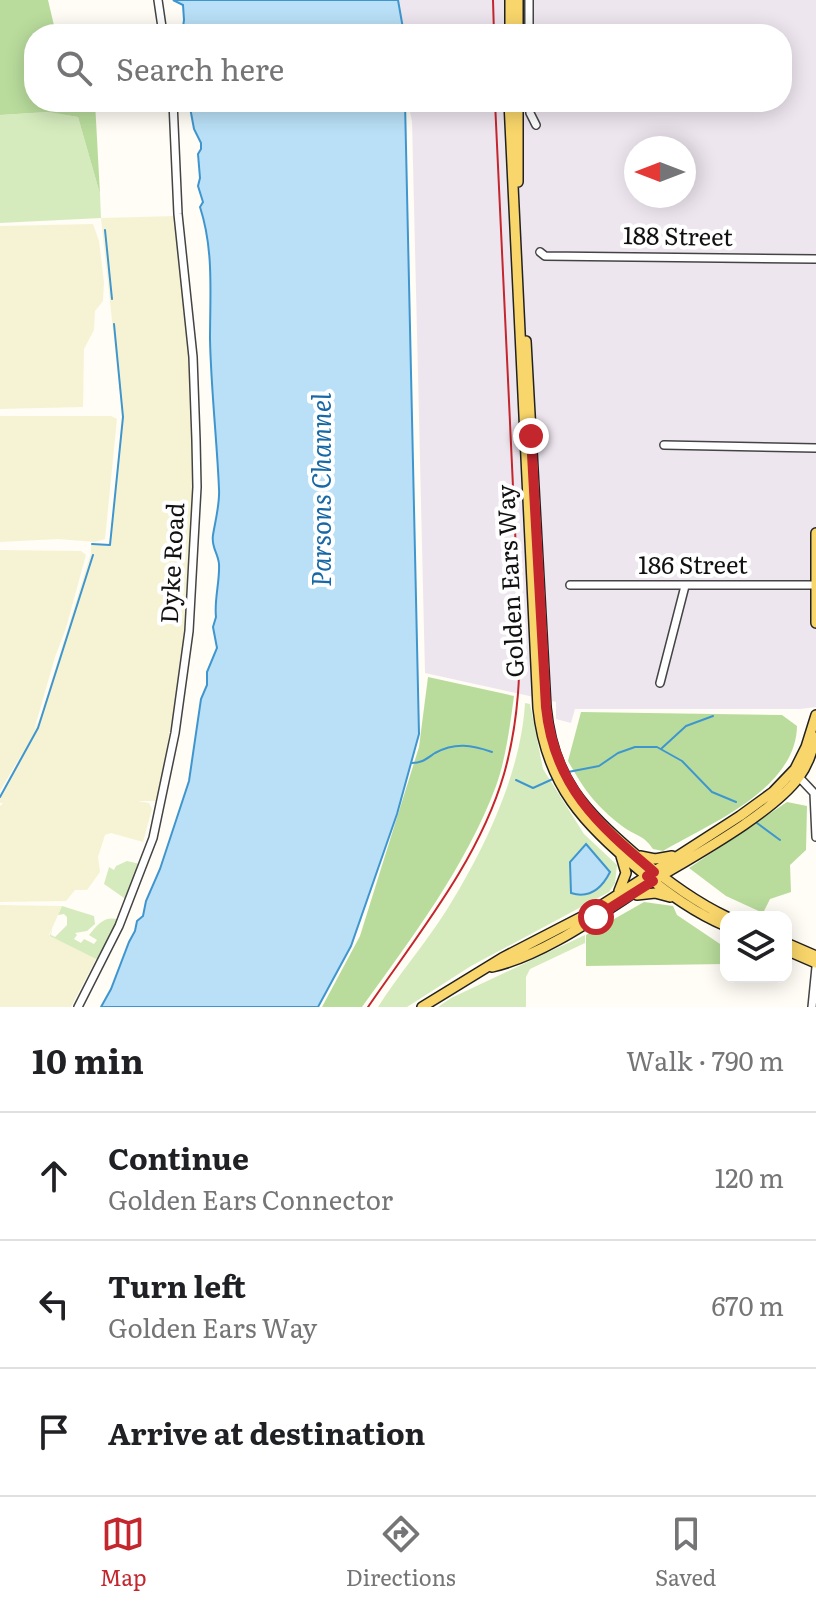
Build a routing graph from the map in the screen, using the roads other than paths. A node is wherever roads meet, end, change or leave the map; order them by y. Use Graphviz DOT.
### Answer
graph roads {
  1 [pos="158,0"];
  2 [pos="510,0"];
  3 [pos="518,0"];
  4 [pos="529,0"];
  5 [pos="162,24"];
  6 [pos="510,24"];
  7 [pos="518,24"];
  8 [pos="529,24"];
  9 [pos="173,112"];
  10 [pos="509,112"];
  11 [pos="518,112"];
  12 [pos="530,112"];
  13 [pos="536,125"];
  14 [pos="540,252"];
  15 [pos="816,259"];
  16 [pos="664,445"];
  17 [pos="816,448"];
  18 [pos="816,533"];
  19 [pos="570,585"];
  20 [pos="816,585"];
  21 [pos="685,586"];
  22 [pos="816,623"];
  23 [pos="660,683"];
  24 [pos="816,715"];
  25 [pos="816,737"];
  26 [pos="796,775"];
  27 [pos="577,805"];
  28 [pos="816,837"];
  29 [pos="620,853"];
  30 [pos="636,855"];
  31 [pos="685,857"];
  32 [pos="654,876"];
  33 [pos="620,898"];
  34 [pos="684,899"];
  35 [pos="720,914"];
  36 [pos="720,922"];
  37 [pos="792,946"];
  38 [pos="792,953"];
  39 [pos="816,956"];
  40 [pos="816,966"];
  41 [pos="78,1007"];
  42 [pos="422,1007"];
  43 [pos="812,1007"];
  1 -- 5 [label="street"];
  2 -- 6 [label="main road"];
  3 -- 7 [label="main road"];
  4 -- 8 [label="street"];
  9 -- 41 [label="street, Dyke Road"];
  10 -- 27 [label="main road, Golden Ears Way"];
  11 -- 27 [label="main road, Golden Ears Way"];
  12 -- 13 [label="street"];
  14 -- 15 [label="street, 188 Street"];
  16 -- 17 [label="street"];
  18 -- 20 [label="main road"];
  19 -- 21 [label="street, 186 Street"];
  20 -- 21 [label="street, 186 Street"];
  20 -- 22 [label="main road"];
  21 -- 23 [label="street"];
  24 -- 26 [label="main road"];
  25 -- 26 [label="main road"];
  26 -- 28 [label="street"];
  26 -- 31 [label="main road"];
  27 -- 29 [label="main road, Golden Ears Way"];
  27 -- 30 [label="main road, Golden Ears Way"];
  29 -- 32 [label="main road, Golden Ears Way"];
  29 -- 33 [label="main road"];
  30 -- 31 [label="main road"];
  30 -- 32 [label="main road, Golden Ears Way"];
  31 -- 32 [label="main road"];
  31 -- 34 [label="main road"];
  32 -- 33 [label="main road"];
  32 -- 34 [label="main road, Golden Ears Way"];
  33 -- 34 [label="main road"];
  33 -- 42 [label="main road"];
  34 -- 35 [label="main road, Golden Ears Way"];
  34 -- 36 [label="main road, Golden Ears Way"];
  37 -- 39 [label="main road"];
  38 -- 40 [label="main road"];
  40 -- 43 [label="street"];
}
